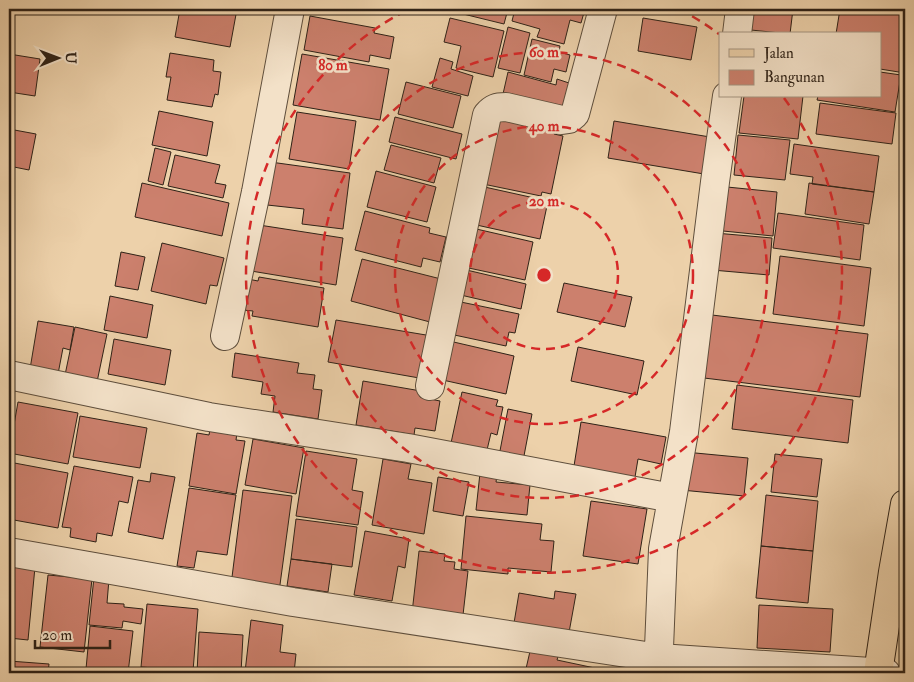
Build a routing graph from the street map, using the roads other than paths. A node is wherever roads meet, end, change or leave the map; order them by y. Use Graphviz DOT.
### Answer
graph roads {
  1 [pos="290,9"];
  2 [pos="603,9"];
  3 [pos="740,9"];
  4 [pos="737,32"];
  5 [pos="728,98"];
  6 [pos="225,336"];
  7 [pos="9,375"];
  8 [pos="430,386"];
  9 [pos="672,498"];
  10 [pos="905,504"];
  11 [pos="9,552"];
  12 [pos="658,666"];
  13 [pos="878,673"];
  14 [pos="886,673"];
  1 -- 6 [label="street"];
  2 -- 8 [label="street"];
  3 -- 4 [label="street"];
  5 -- 9 [label="street"];
  7 -- 9 [label="street"];
  9 -- 12 [label="street"];
  10 -- 13 [label="main road"];
  11 -- 12 [label="street"];
  12 -- 13 [label="street"];
  13 -- 14 [label="street"];
}
